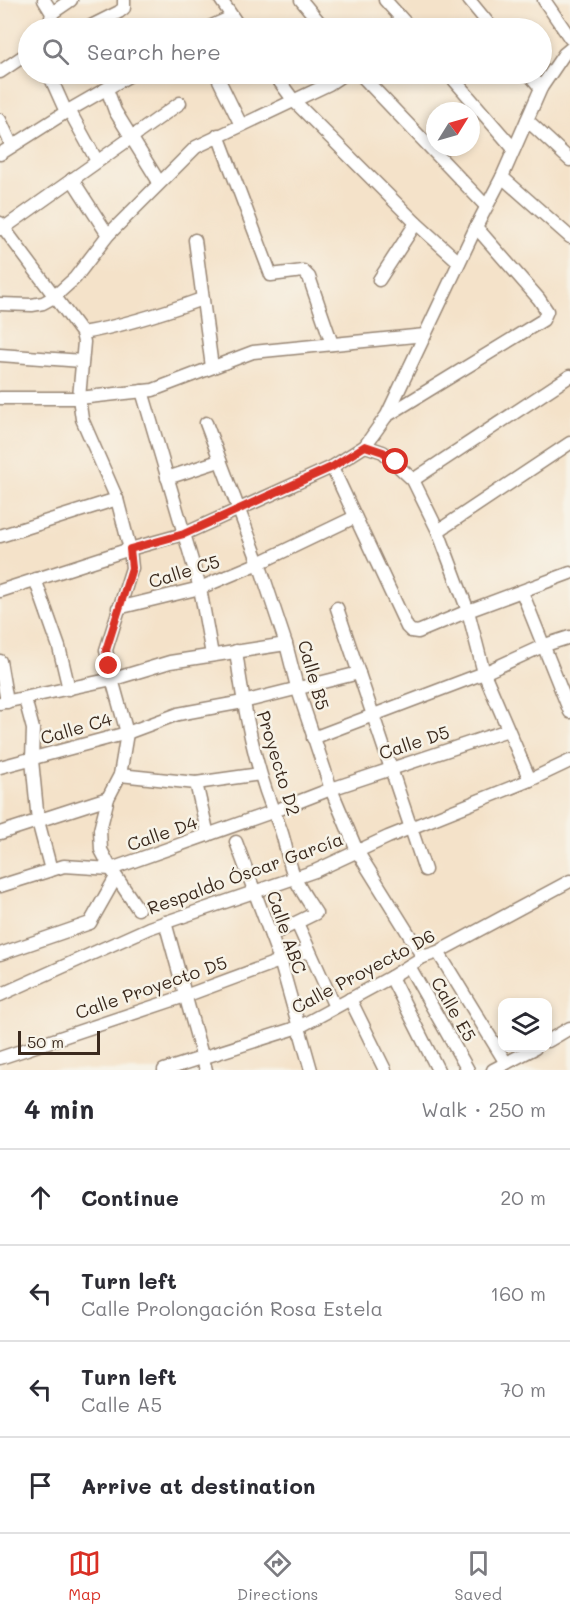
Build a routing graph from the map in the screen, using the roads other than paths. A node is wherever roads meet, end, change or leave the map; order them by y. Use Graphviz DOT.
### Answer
graph roads {
  1 [pos="44,0"];
  2 [pos="71,0"];
  3 [pos="124,0"];
  4 [pos="221,0"];
  5 [pos="301,0"];
  6 [pos="385,0"];
  7 [pos="469,0"];
  8 [pos="544,0"];
  9 [pos="52,13"];
  10 [pos="232,17"];
  11 [pos="51,18"];
  12 [pos="107,18"];
  13 [pos="316,18"];
  14 [pos="401,18"];
  15 [pos="484,18"];
  16 [pos="570,38"];
  17 [pos="570,49"];
  18 [pos="18,60"];
  19 [pos="0,72"];
  20 [pos="552,72"];
  21 [pos="54,84"];
  22 [pos="115,84"];
  23 [pos="221,84"];
  24 [pos="281,84"];
  25 [pos="329,84"];
  26 [pos="370,84"];
  27 [pos="458,84"];
  28 [pos="538,84"];
  29 [pos="544,84"];
  30 [pos="541,88"];
  31 [pos="106,89"];
  32 [pos="294,101"];
  33 [pos="180,103"];
  34 [pos="67,111"];
  35 [pos="0,120"];
  36 [pos="527,120"];
  37 [pos="241,125"];
  38 [pos="218,135"];
  39 [pos="131,137"];
  40 [pos="12,146"];
  41 [pos="514,149"];
  42 [pos="0,154"];
  43 [pos="570,160"];
  44 [pos="97,161"];
  45 [pos="501,177"];
  46 [pos="72,179"];
  47 [pos="159,182"];
  48 [pos="486,206"];
  49 [pos="416,223"];
  50 [pos="1,227"];
  51 [pos="476,227"];
  52 [pos="108,235"];
  53 [pos="570,237"];
  54 [pos="195,240"];
  55 [pos="459,262"];
  56 [pos="379,280"];
  57 [pos="54,297"];
  58 [pos="202,299"];
  59 [pos="0,304"];
  60 [pos="82,333"];
  61 [pos="425,334"];
  62 [pos="332,344"];
  63 [pos="0,355"];
  64 [pos="82,361"];
  65 [pos="212,367"];
  66 [pos="570,376"];
  67 [pos="142,391"];
  68 [pos="0,398"];
  69 [pos="79,398"];
  70 [pos="387,415"];
  71 [pos="206,423"];
  72 [pos="570,443"];
  73 [pos="365,446"];
  74 [pos="219,461"];
  75 [pos="332,467"];
  76 [pos="167,478"];
  77 [pos="413,480"];
  78 [pos="117,499"];
  79 [pos="237,508"];
  80 [pos="355,517"];
  81 [pos="438,531"];
  82 [pos="184,534"];
  83 [pos="0,536"];
  84 [pos="130,549"];
  85 [pos="259,563"];
  86 [pos="570,573"];
  87 [pos="35,579"];
  88 [pos="200,588"];
  89 [pos="0,590"];
  90 [pos="522,592"];
  91 [pos="118,608"];
  92 [pos="337,608"];
  93 [pos="468,611"];
  94 [pos="570,637"];
  95 [pos="286,644"];
  96 [pos="545,645"];
  97 [pos="236,651"];
  98 [pos="212,655"];
  99 [pos="0,662"];
  100 [pos="359,673"];
  101 [pos="484,673"];
  102 [pos="112,679"];
  103 [pos="297,687"];
  104 [pos="69,689"];
  105 [pos="25,699"];
  106 [pos="243,702"];
  107 [pos="3,703"];
  108 [pos="570,711"];
  109 [pos="374,715"];
  110 [pos="508,730"];
  111 [pos="127,733"];
  112 [pos="313,738"];
  113 [pos="32,760"];
  114 [pos="570,761"];
  115 [pos="0,767"];
  116 [pos="390,769"];
  117 [pos="260,774"];
  118 [pos="120,775"];
  119 [pos="530,780"];
  120 [pos="196,783"];
  121 [pos="331,789"];
  122 [pos="108,798"];
  123 [pos="272,812"];
  124 [pos="38,821"];
  125 [pos="411,827"];
  126 [pos="0,833"];
  127 [pos="208,836"];
  128 [pos="236,842"];
  129 [pos="357,851"];
  130 [pos="51,870"];
  131 [pos="425,870"];
  132 [pos="114,873"];
  133 [pos="294,878"];
  134 [pos="570,881"];
  135 [pos="0,886"];
  136 [pos="254,891"];
  137 [pos="138,909"];
  138 [pos="165,922"];
  139 [pos="297,923"];
  140 [pos="271,935"];
  141 [pos="309,950"];
  142 [pos="438,952"];
  143 [pos="0,954"];
  144 [pos="423,957"];
  145 [pos="280,960"];
  146 [pos="409,966"];
  147 [pos="392,977"];
  148 [pos="0,995"];
  149 [pos="185,996"];
  150 [pos="350,999"];
  151 [pos="335,1007"];
  152 [pos="299,1027"];
  153 [pos="570,1028"];
  154 [pos="552,1039"];
  155 [pos="526,1052"];
  156 [pos="0,1058"];
  157 [pos="506,1063"];
  158 [pos="204,1064"];
  159 [pos="164,1070"];
  160 [pos="311,1070"];
  161 [pos="384,1070"];
  162 [pos="438,1070"];
  163 [pos="468,1070"];
  164 [pos="493,1070"];
  1 -- 9 [label="street"];
  2 -- 9 [label="street"];
  3 -- 12 [label="street"];
  4 -- 10 [label="street"];
  5 -- 13 [label="street"];
  6 -- 14 [label="street"];
  7 -- 15 [label="street"];
  8 -- 16 [label="street"];
  9 -- 11 [label="street"];
  17 -- 20 [label="street"];
  18 -- 19 [label="street"];
  21 -- 34 [label="street"];
  22 -- 31 [label="street"];
  23 -- 37 [label="street"];
  24 -- 32 [label="street"];
  25 -- 32 [label="street"];
  26 -- 48 [label="street"];
  27 -- 41 [label="street"];
  28 -- 30 [label="street"];
  29 -- 30 [label="street"];
  30 -- 36 [label="street"];
  31 -- 34 [label="street"];
  31 -- 39 [label="street"];
  32 -- 37 [label="street"];
  32 -- 49 [label="street"];
  33 -- 39 [label="street"];
  34 -- 40 [label="street"];
  34 -- 44 [label="street"];
  35 -- 40 [label="street"];
  36 -- 41 [label="street"];
  36 -- 43 [label="street"];
  37 -- 38 [label="street"];
  38 -- 47 [label="street"];
  38 -- 62 [label="street"];
  39 -- 44 [label="street"];
  39 -- 47 [label="street"];
  40 -- 42 [label="street"];
  41 -- 45 [label="street"];
  44 -- 46 [label="street"];
  45 -- 48 [label="street"];
  45 -- 53 [label="street"];
  46 -- 50 [label="street"];
  46 -- 52 [label="street"];
  47 -- 52 [label="street"];
  48 -- 51 [label="street"];
  49 -- 55 [label="street"];
  49 -- 56 [label="street"];
  50 -- 57 [label="street"];
  51 -- 55 [label="street"];
  51 -- 70 [label="street"];
  52 -- 57 [label="street"];
  54 -- 58 [label="street"];
  55 -- 61 [label="street"];
  57 -- 59 [label="street"];
  57 -- 60 [label="street"];
  58 -- 60 [label="street"];
  58 -- 65 [label="street"];
  60 -- 64 [label="street"];
  61 -- 62 [label="street"];
  61 -- 70 [label="street"];
  62 -- 65 [label="street"];
  63 -- 64 [label="street"];
  64 -- 69 [label="street"];
  65 -- 67 [label="street"];
  66 -- 77 [label="street"];
  67 -- 69 [label="street"];
  67 -- 76 [label="street"];
  68 -- 69 [label="street"];
  69 -- 78 [label="street"];
  70 -- 73 [label="street"];
  71 -- 74 [label="street, Calle B5"];
  72 -- 81 [label="street"];
  73 -- 75 [label="street"];
  73 -- 77 [label="street"];
  74 -- 76 [label="street"];
  74 -- 79 [label="street, Calle B5"];
  75 -- 79 [label="street"];
  75 -- 80 [label="street"];
  76 -- 82 [label="street"];
  77 -- 81 [label="street"];
  78 -- 83 [label="street"];
  78 -- 84 [label="street"];
  79 -- 82 [label="street"];
  79 -- 85 [label="street, Calle B5"];
  80 -- 85 [label="street, Calle C5"];
  80 -- 93 [label="street"];
  81 -- 93 [label="street"];
  82 -- 84 [label="street"];
  82 -- 88 [label="street"];
  84 -- 87 [label="street"];
  84 -- 91 [label="street"];
  85 -- 88 [label="street, Calle C5"];
  85 -- 95 [label="street, Calle B5"];
  86 -- 90 [label="street"];
  87 -- 89 [label="street"];
  87 -- 104 [label="street"];
  88 -- 91 [label="street, Calle C5"];
  88 -- 98 [label="street"];
  90 -- 93 [label="street"];
  90 -- 96 [label="street"];
  91 -- 102 [label="street"];
  92 -- 100 [label="street"];
  93 -- 101 [label="street"];
  94 -- 96 [label="street"];
  95 -- 97 [label="street"];
  95 -- 103 [label="street, Calle B5"];
  96 -- 101 [label="street"];
  96 -- 108 [label="street"];
  97 -- 98 [label="street"];
  97 -- 106 [label="street, Proyecto D2"];
  98 -- 102 [label="street"];
  99 -- 107 [label="street"];
  100 -- 103 [label="street"];
  100 -- 109 [label="street"];
  101 -- 109 [label="street"];
  101 -- 110 [label="street"];
  102 -- 104 [label="street"];
  102 -- 111 [label="street"];
  103 -- 106 [label="street"];
  103 -- 112 [label="street, Calle B5"];
  104 -- 105 [label="street"];
  105 -- 107 [label="street"];
  105 -- 113 [label="street"];
  106 -- 111 [label="street, Calle C4"];
  106 -- 117 [label="street, Proyecto D2"];
  109 -- 112 [label="street"];
  109 -- 116 [label="street"];
  110 -- 116 [label="street, Calle D5"];
  110 -- 119 [label="street"];
  111 -- 113 [label="street, Calle C4"];
  111 -- 118 [label="street"];
  112 -- 121 [label="street, Calle B5"];
  113 -- 115 [label="street, Calle C4"];
  113 -- 124 [label="street"];
  114 -- 119 [label="street, Respaldo Óscar García"];
  116 -- 121 [label="street, Calle D5"];
  116 -- 125 [label="street"];
  117 -- 120 [label="street"];
  117 -- 123 [label="street, Proyecto D2"];
  118 -- 120 [label="street"];
  118 -- 122 [label="street"];
  119 -- 125 [label="street, Respaldo Óscar García"];
  120 -- 127 [label="street"];
  121 -- 123 [label="street, Calle D4"];
  121 -- 129 [label="street, Calle B5"];
  122 -- 124 [label="street"];
  122 -- 132 [label="street"];
  123 -- 127 [label="street, Calle D4"];
  123 -- 133 [label="street, Proyecto D2"];
  124 -- 126 [label="street"];
  124 -- 130 [label="street"];
  125 -- 129 [label="street, Respaldo Óscar García"];
  125 -- 131 [label="street"];
  127 -- 132 [label="street, Calle D4"];
  128 -- 136 [label="street, Calle ABC"];
  129 -- 133 [label="street, Respaldo Óscar García"];
  129 -- 144 [label="street, Calle B5"];
  130 -- 132 [label="street, Calle D4"];
  130 -- 135 [label="street, Calle D4"];
  132 -- 137 [label="street"];
  132 -- 143 [label="street"];
  133 -- 136 [label="street, Respaldo Óscar García"];
  133 -- 139 [label="street, Proyecto D2"];
  134 -- 142 [label="street, Calle Proyecto D6"];
  136 -- 138 [label="street, Respaldo Óscar García"];
  136 -- 140 [label="street, Calle ABC"];
  138 -- 148 [label="street, Respaldo Óscar García"];
  138 -- 149 [label="street"];
  139 -- 140 [label="street"];
  139 -- 141 [label="street"];
  140 -- 145 [label="street, Calle ABC"];
  141 -- 145 [label="street, Calle Proyecto D5"];
  141 -- 151 [label="street"];
  142 -- 144 [label="street, Calle Proyecto D6"];
  142 -- 157 [label="street"];
  144 -- 146 [label="street, Calle Proyecto D6"];
  145 -- 149 [label="street, Calle Proyecto D5"];
  145 -- 152 [label="street, Calle ABC"];
  146 -- 147 [label="street, Calle Proyecto D6"];
  146 -- 163 [label="street, Calle E5"];
  147 -- 150 [label="street, Calle Proyecto D6"];
  147 -- 162 [label="street"];
  149 -- 156 [label="street, Calle Proyecto D5"];
  149 -- 158 [label="street"];
  150 -- 151 [label="street, Calle Proyecto D6"];
  150 -- 161 [label="street"];
  151 -- 152 [label="street, Calle Proyecto D6"];
  152 -- 158 [label="street, Calle Proyecto D6"];
  152 -- 160 [label="street, Calle ABC"];
  153 -- 154 [label="street"];
  155 -- 157 [label="street"];
  157 -- 164 [label="street"];
  158 -- 159 [label="street, Calle Proyecto D6"];
}
